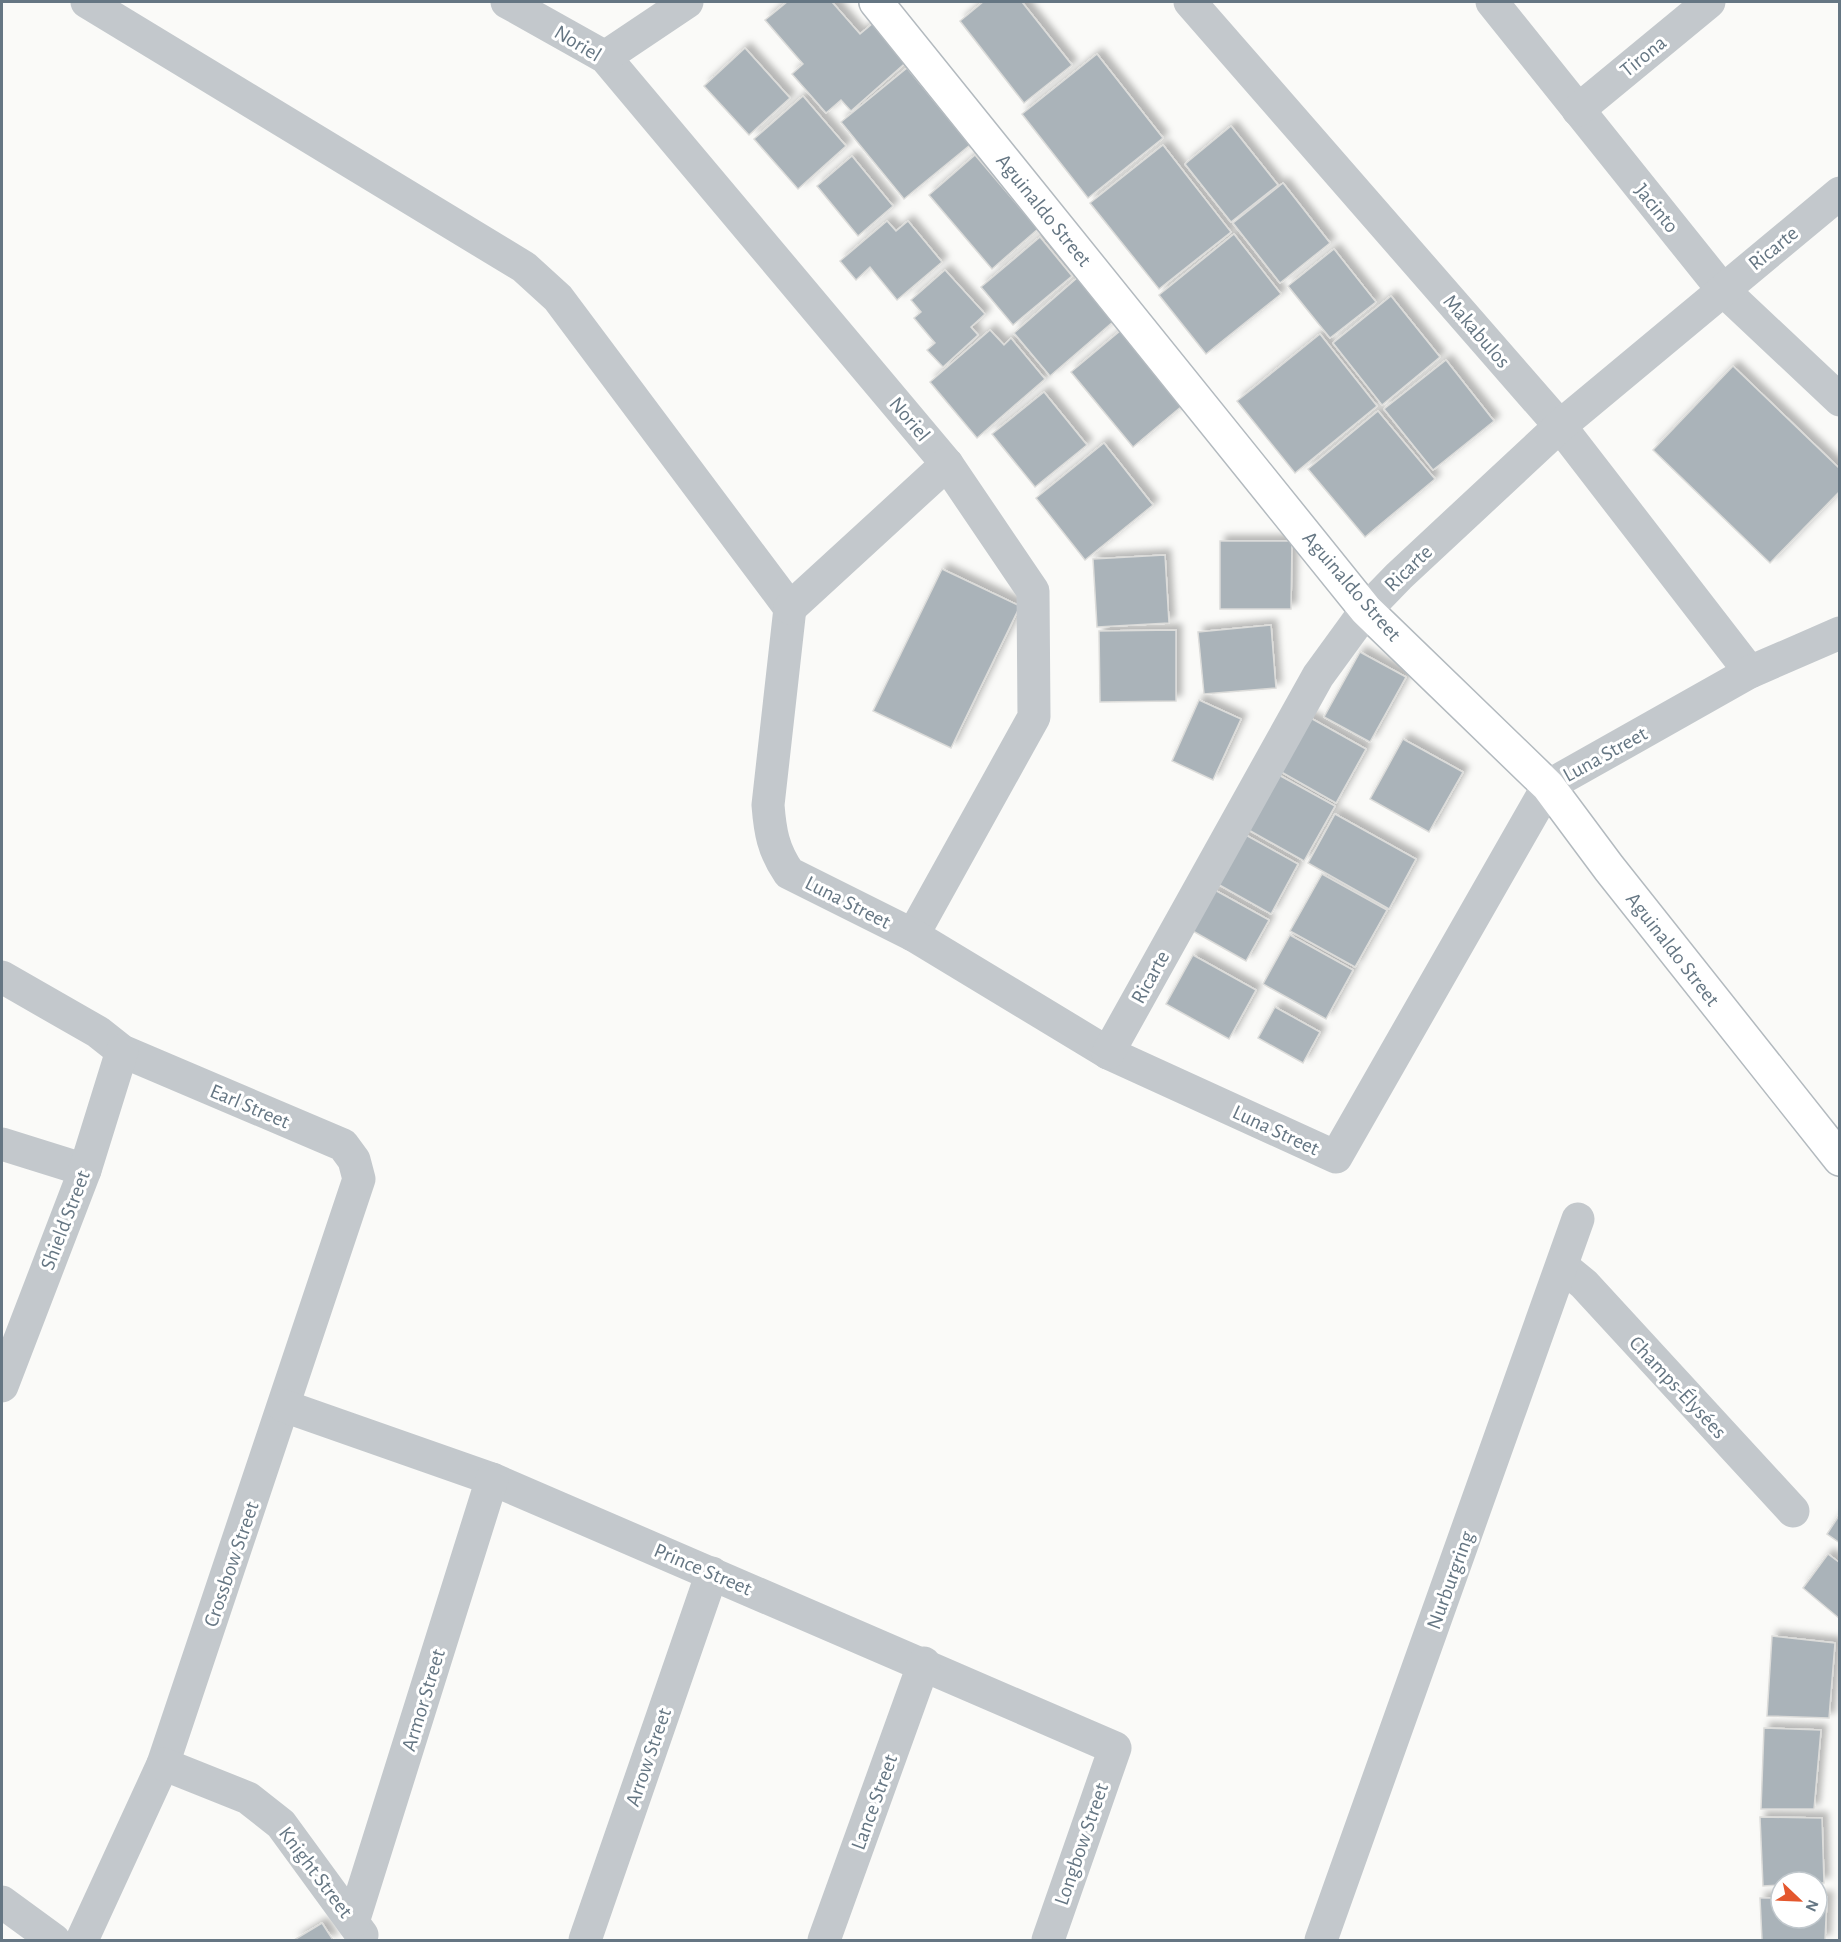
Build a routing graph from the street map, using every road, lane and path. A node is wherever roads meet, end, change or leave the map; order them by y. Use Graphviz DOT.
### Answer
graph roads {
  1 [pos="87,2"];
  2 [pos="507,2"];
  3 [pos="687,2"];
  4 [pos="876,2"];
  5 [pos="1190,2"];
  6 [pos="1492,2"];
  7 [pos="1709,2"];
  8 [pos="605,57"];
  9 [pos="1578,110"];
  10 [pos="1839,193"];
  11 [pos="1722,290"];
  12 [pos="1839,400"];
  13 [pos="1560,426"];
  14 [pos="947,464"];
  15 [pos="790,608"];
  16 [pos="1366,610"];
  17 [pos="1839,633"];
  18 [pos="1750,672"];
  19 [pos="1548,786"];
  20 [pos="913,935"];
  21 [pos="2,977"];
  22 [pos="122,1051"];
  23 [pos="1108,1053"];
  24 [pos="2,1144"];
  25 [pos="1839,1159"];
  26 [pos="85,1170"];
  27 [pos="359,1179"];
  28 [pos="1578,1219"];
  29 [pos="1562,1266"];
  30 [pos="2,1386"];
  31 [pos="284,1406"];
  32 [pos="492,1479"];
  33 [pos="1793,1511"];
  34 [pos="712,1573"];
  35 [pos="924,1663"];
  36 [pos="1115,1748"];
  37 [pos="163,1764"];
  38 [pos="2,1902"];
  39 [pos="360,1931"];
  40 [pos="54,1941"];
  41 [pos="82,1941"];
  42 [pos="585,1941"];
  43 [pos="824,1941"];
  44 [pos="1048,1941"];
  45 [pos="1321,1941"];
  1 -- 15 [label="street"];
  2 -- 8 [label="street, Noriel"];
  3 -- 8 [label="street"];
  4 -- 16 [label="street, Aguinaldo Street"];
  5 -- 13 [label="street, Makabulos"];
  6 -- 9 [label="street, Jacinto"];
  7 -- 9 [label="street, Tirona"];
  8 -- 14 [label="street, Noriel"];
  9 -- 11 [label="street, Jacinto"];
  10 -- 11 [label="street, Ricarte"];
  11 -- 12 [label="street, Jacinto"];
  11 -- 13 [label="street, Ricarte"];
  13 -- 16 [label="street, Ricarte"];
  13 -- 18 [label="street, Makabulos"];
  14 -- 15 [label="street"];
  14 -- 20 [label="street, Noriel"];
  15 -- 20 [label="street, Luna Street"];
  16 -- 19 [label="street, Aguinaldo Street"];
  16 -- 23 [label="street, Ricarte"];
  17 -- 18 [label="street, Luna Street"];
  18 -- 19 [label="street, Luna Street"];
  19 -- 23 [label="street, Luna Street"];
  19 -- 25 [label="street, Aguinaldo Street"];
  20 -- 23 [label="street, Luna Street"];
  21 -- 22 [label="street, Earl Street"];
  22 -- 26 [label="street, Shield Street"];
  22 -- 27 [label="street, Earl Street"];
  24 -- 26 [label="street"];
  26 -- 30 [label="street, Shield Street"];
  27 -- 31 [label="street, Crossbow Street"];
  28 -- 29 [label="street, Nurburgring"];
  29 -- 33 [label="street, Champs-Élysées"];
  29 -- 45 [label="street, Nurburgring"];
  31 -- 32 [label="street, Prince Street"];
  31 -- 37 [label="street, Crossbow Street"];
  32 -- 34 [label="street, Prince Street"];
  32 -- 39 [label="street, Armor Street"];
  34 -- 35 [label="street, Prince Street"];
  34 -- 42 [label="street, Arrow Street"];
  35 -- 36 [label="street, Prince Street"];
  35 -- 43 [label="street, Lance Street"];
  36 -- 44 [label="street, Longbow Street"];
  37 -- 39 [label="street, Knight Street"];
  37 -- 41 [label="street, Crossbow Street"];
  38 -- 40 [label="street"];
}
